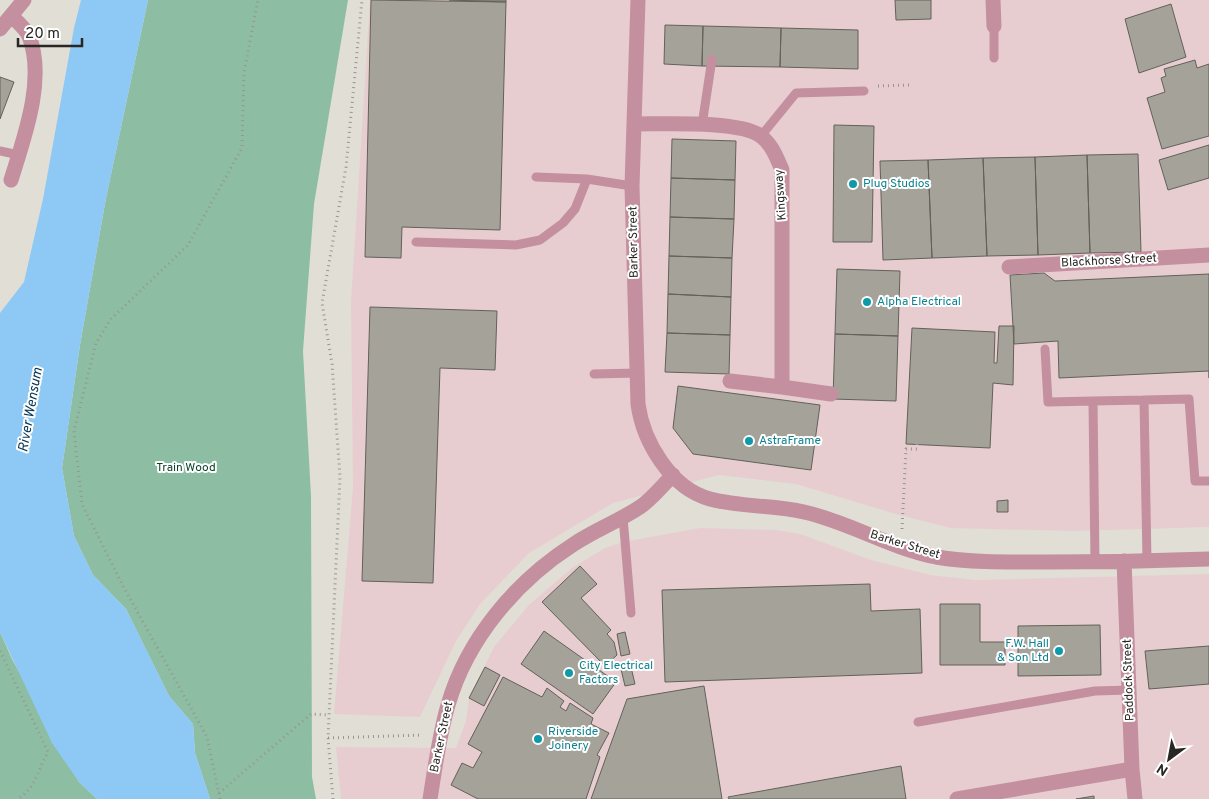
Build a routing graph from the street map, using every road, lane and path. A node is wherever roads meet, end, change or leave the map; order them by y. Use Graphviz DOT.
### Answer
graph roads {
  1 [pos="24,0"];
  2 [pos="258,0"];
  3 [pos="362,0"];
  4 [pos="638,0"];
  5 [pos="993,0"];
  6 [pos="12,16"];
  7 [pos="994,26"];
  8 [pos="0,29"];
  9 [pos="994,58"];
  10 [pos="712,59"];
  11 [pos="909,85"];
  12 [pos="872,86"];
  13 [pos="864,91"];
  14 [pos="636,124"];
  15 [pos="702,125"];
  16 [pos="761,136"];
  17 [pos="0,151"];
  18 [pos="19,155"];
  19 [pos="536,177"];
  20 [pos="587,179"];
  21 [pos="11,180"];
  22 [pos="632,186"];
  23 [pos="416,242"];
  24 [pos="1209,255"];
  25 [pos="1008,267"];
  26 [pos="1045,349"];
  27 [pos="594,374"];
  28 [pos="637,374"];
  29 [pos="730,381"];
  30 [pos="782,387"];
  31 [pos="831,394"];
  32 [pos="1144,400"];
  33 [pos="1093,402"];
  34 [pos="917,444"];
  35 [pos="673,475"];
  36 [pos="1209,481"];
  37 [pos="623,517"];
  38 [pos="901,547"];
  39 [pos="1209,559"];
  40 [pos="1146,560"];
  41 [pos="1124,561"];
  42 [pos="1095,562"];
  43 [pos="631,613"];
  44 [pos="0,650"];
  45 [pos="1130,690"];
  46 [pos="329,715"];
  47 [pos="918,722"];
  48 [pos="440,735"];
  49 [pos="328,738"];
  50 [pos="1132,769"];
  51 [pos="219,794"];
  52 [pos="17,799"];
  53 [pos="220,799"];
  54 [pos="333,799"];
  55 [pos="430,799"];
  56 [pos="957,799"];
  57 [pos="1135,799"];
  1 -- 6 [label="street"];
  2 -- 51 [label="path"];
  3 -- 46 [label="path"];
  4 -- 14 [label="street, Barker Street"];
  5 -- 7 [label="street"];
  6 -- 8 [label="street"];
  6 -- 18 [label="street"];
  7 -- 9 [label="lane"];
  10 -- 15 [label="lane"];
  11 -- 12 [label="path"];
  13 -- 16 [label="lane"];
  14 -- 15 [label="street"];
  14 -- 22 [label="street, Barker Street"];
  15 -- 16 [label="street"];
  16 -- 30 [label="street, Kingsway"];
  17 -- 18 [label="lane"];
  18 -- 21 [label="street"];
  19 -- 20 [label="lane"];
  20 -- 22 [label="lane"];
  20 -- 23 [label="lane"];
  22 -- 28 [label="street, Barker Street"];
  24 -- 25 [label="street, Blackhorse Street"];
  26 -- 33 [label="lane"];
  27 -- 28 [label="lane"];
  28 -- 35 [label="street, Barker Street"];
  29 -- 30 [label="street"];
  30 -- 31 [label="street"];
  32 -- 33 [label="lane"];
  32 -- 36 [label="lane"];
  32 -- 40 [label="lane"];
  33 -- 42 [label="lane"];
  34 -- 38 [label="path"];
  35 -- 37 [label="street, Barker Street"];
  35 -- 38 [label="street, Barker Street"];
  37 -- 43 [label="lane"];
  37 -- 48 [label="street, Barker Street"];
  38 -- 42 [label="street, Barker Street"];
  39 -- 40 [label="street, Barker Street"];
  40 -- 41 [label="street, Barker Street"];
  41 -- 42 [label="street, Barker Street"];
  41 -- 45 [label="street, Paddock Street"];
  44 -- 52 [label="path"];
  45 -- 47 [label="lane"];
  45 -- 50 [label="street, Paddock Street"];
  46 -- 49 [label="path"];
  46 -- 51 [label="path"];
  48 -- 49 [label="path"];
  48 -- 55 [label="street, Barker Street"];
  49 -- 54 [label="path"];
  50 -- 56 [label="street"];
  50 -- 57 [label="street, Paddock Street"];
  51 -- 53 [label="path"];
}
